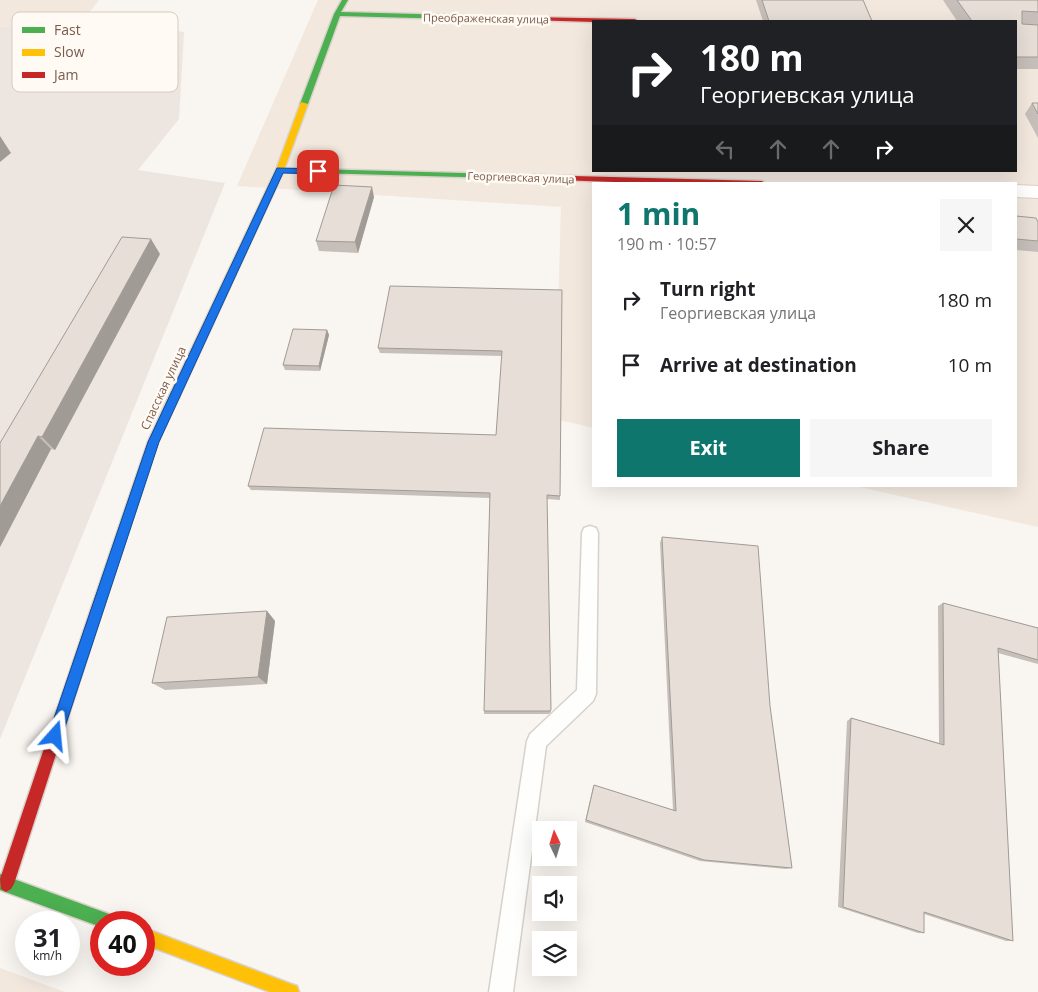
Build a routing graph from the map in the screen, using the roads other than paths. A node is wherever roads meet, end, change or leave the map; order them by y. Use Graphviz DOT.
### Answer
graph roads {
  1 [pos="345,0"];
  2 [pos="337,14"];
  3 [pos="592,20"];
  4 [pos="280,170"];
  5 [pos="693,182"];
  6 [pos="1017,191"];
  7 [pos="1038,192"];
  8 [pos="590,533"];
  9 [pos="3,883"];
  10 [pos="90,915"];
  11 [pos="155,940"];
  12 [pos="291,992"];
  13 [pos="501,992"];
  1 -- 2 [label="street, Спасская улица"];
  2 -- 3 [label="street, Преображенская улица"];
  2 -- 4 [label="street, Спасская улица"];
  4 -- 5 [label="street, Георгиевская улица"];
  4 -- 9 [label="street, Спасская улица"];
  6 -- 7 [label="street"];
  8 -- 13 [label="lane"];
  9 -- 10 [label="street"];
  11 -- 12 [label="street"];
}
